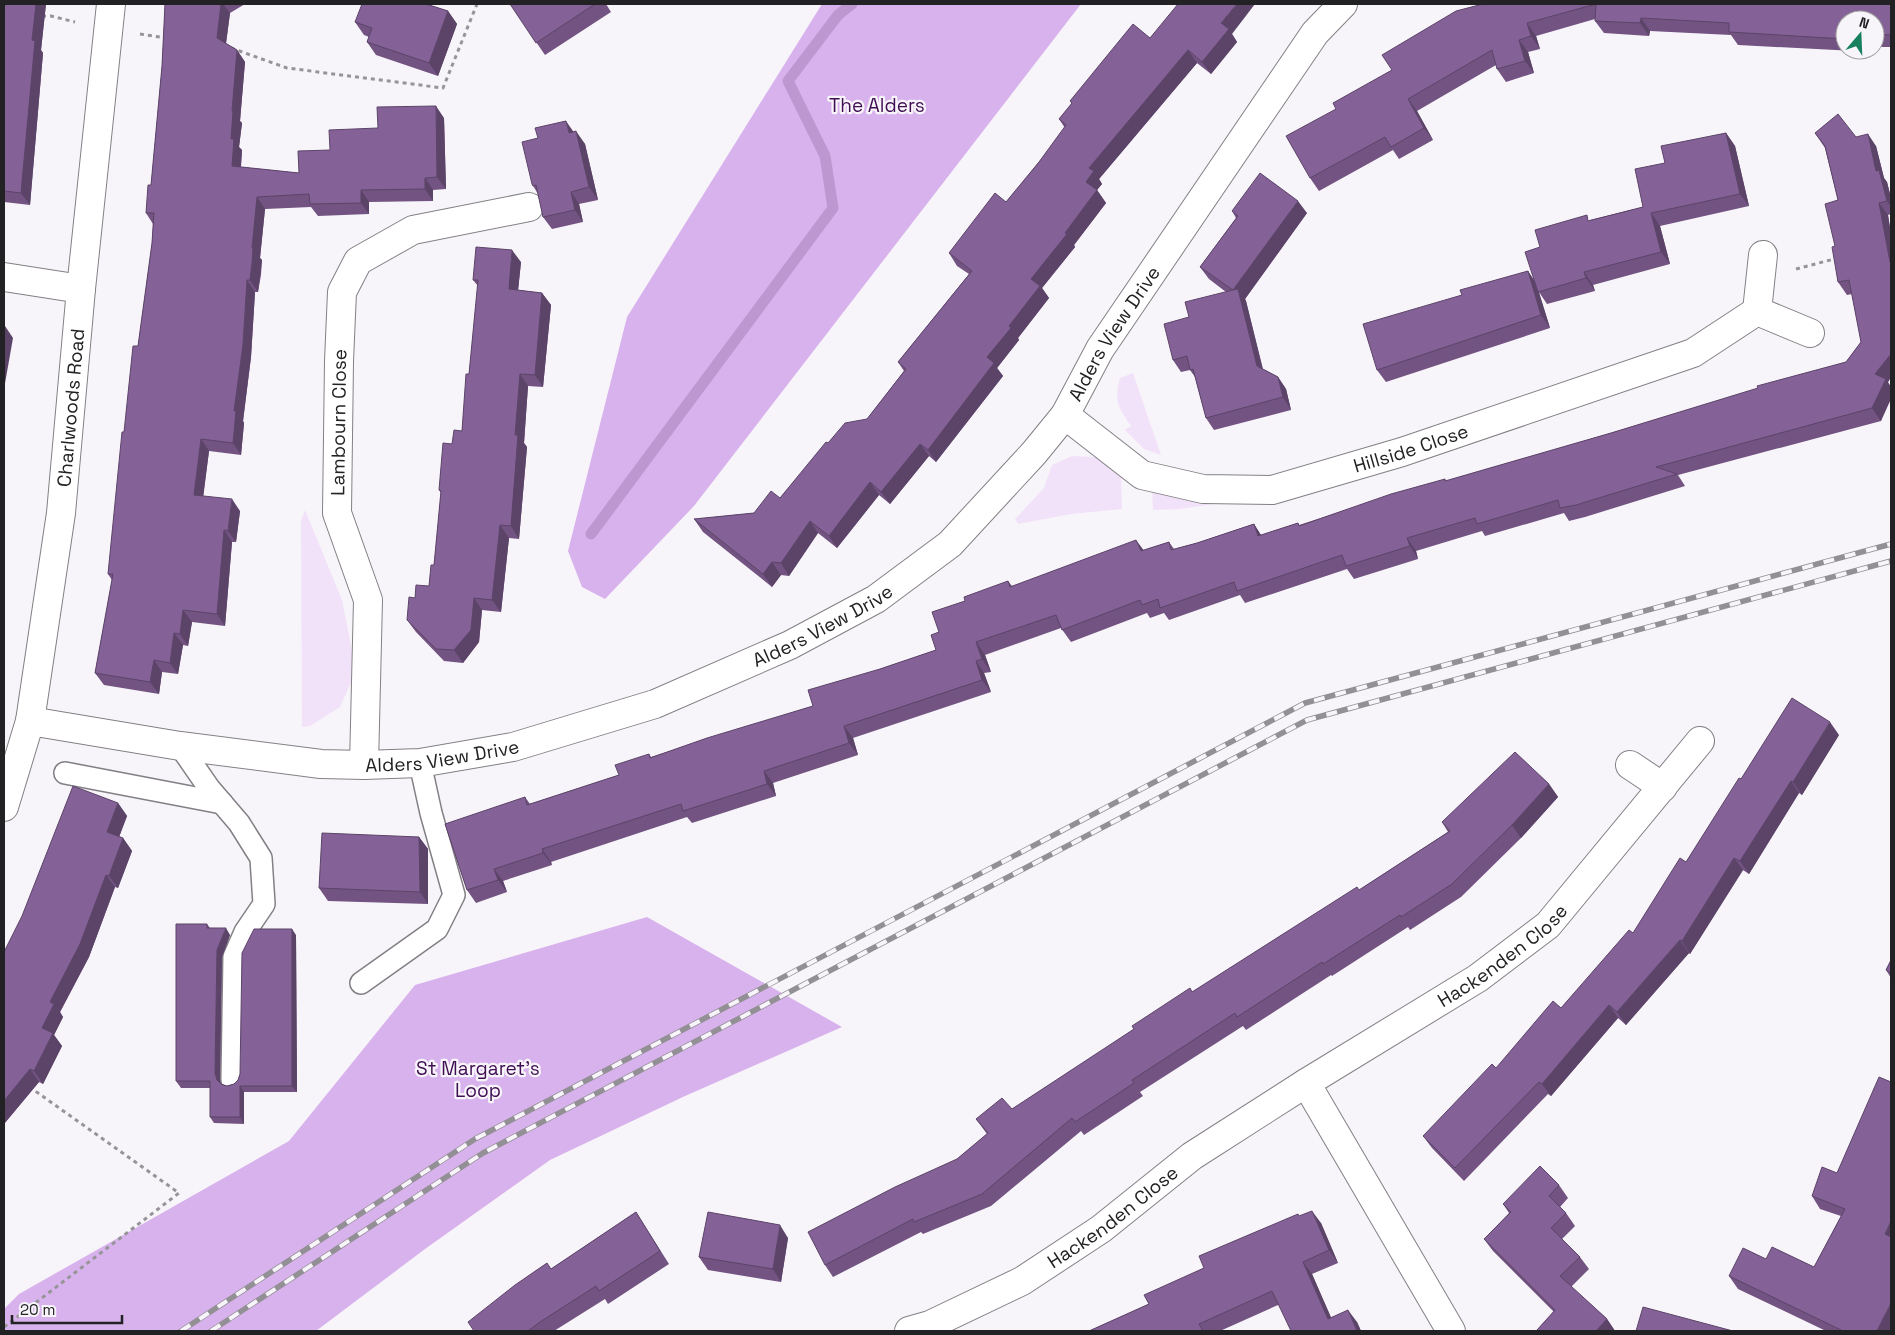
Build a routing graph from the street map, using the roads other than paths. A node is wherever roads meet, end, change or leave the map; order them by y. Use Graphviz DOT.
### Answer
graph roads {
  1 [pos="1343,4"];
  2 [pos="109,17"];
  3 [pos="529,207"];
  4 [pos="1762,266"];
  5 [pos="4,277"];
  6 [pos="81,289"];
  7 [pos="1757,311"];
  8 [pos="1810,333"];
  9 [pos="1064,415"];
  10 [pos="30,722"];
  11 [pos="1700,742"];
  12 [pos="180,746"];
  13 [pos="420,764"];
  14 [pos="364,765"];
  15 [pos="1630,765"];
  16 [pos="65,773"];
  17 [pos="1664,787"];
  18 [pos="222,803"];
  19 [pos="4,807"];
  20 [pos="361,983"];
  21 [pos="232,1080"];
  22 [pos="1306,1083"];
  23 [pos="909,1331"];
  24 [pos="1451,1331"];
  1 -- 9 [label="street, Alders View Drive"];
  2 -- 6 [label="street, Charlwoods Road"];
  3 -- 14 [label="street, Lambourn Close"];
  4 -- 7 [label="street"];
  5 -- 6 [label="street"];
  6 -- 10 [label="street, Charlwoods Road"];
  7 -- 8 [label="street"];
  7 -- 9 [label="street, Hillside Close"];
  9 -- 13 [label="street, Alders View Drive"];
  10 -- 12 [label="street, Alders View Drive"];
  10 -- 19 [label="street, Charlwoods Road"];
  11 -- 17 [label="street, Hackenden Close"];
  12 -- 14 [label="street, Alders View Drive"];
  12 -- 18 [label="lane"];
  13 -- 14 [label="street, Alders View Drive"];
  13 -- 20 [label="lane"];
  15 -- 17 [label="street"];
  16 -- 18 [label="lane"];
  17 -- 22 [label="street, Hackenden Close"];
  18 -- 21 [label="lane"];
  22 -- 23 [label="street, Hackenden Close"];
  22 -- 24 [label="street"];
}
